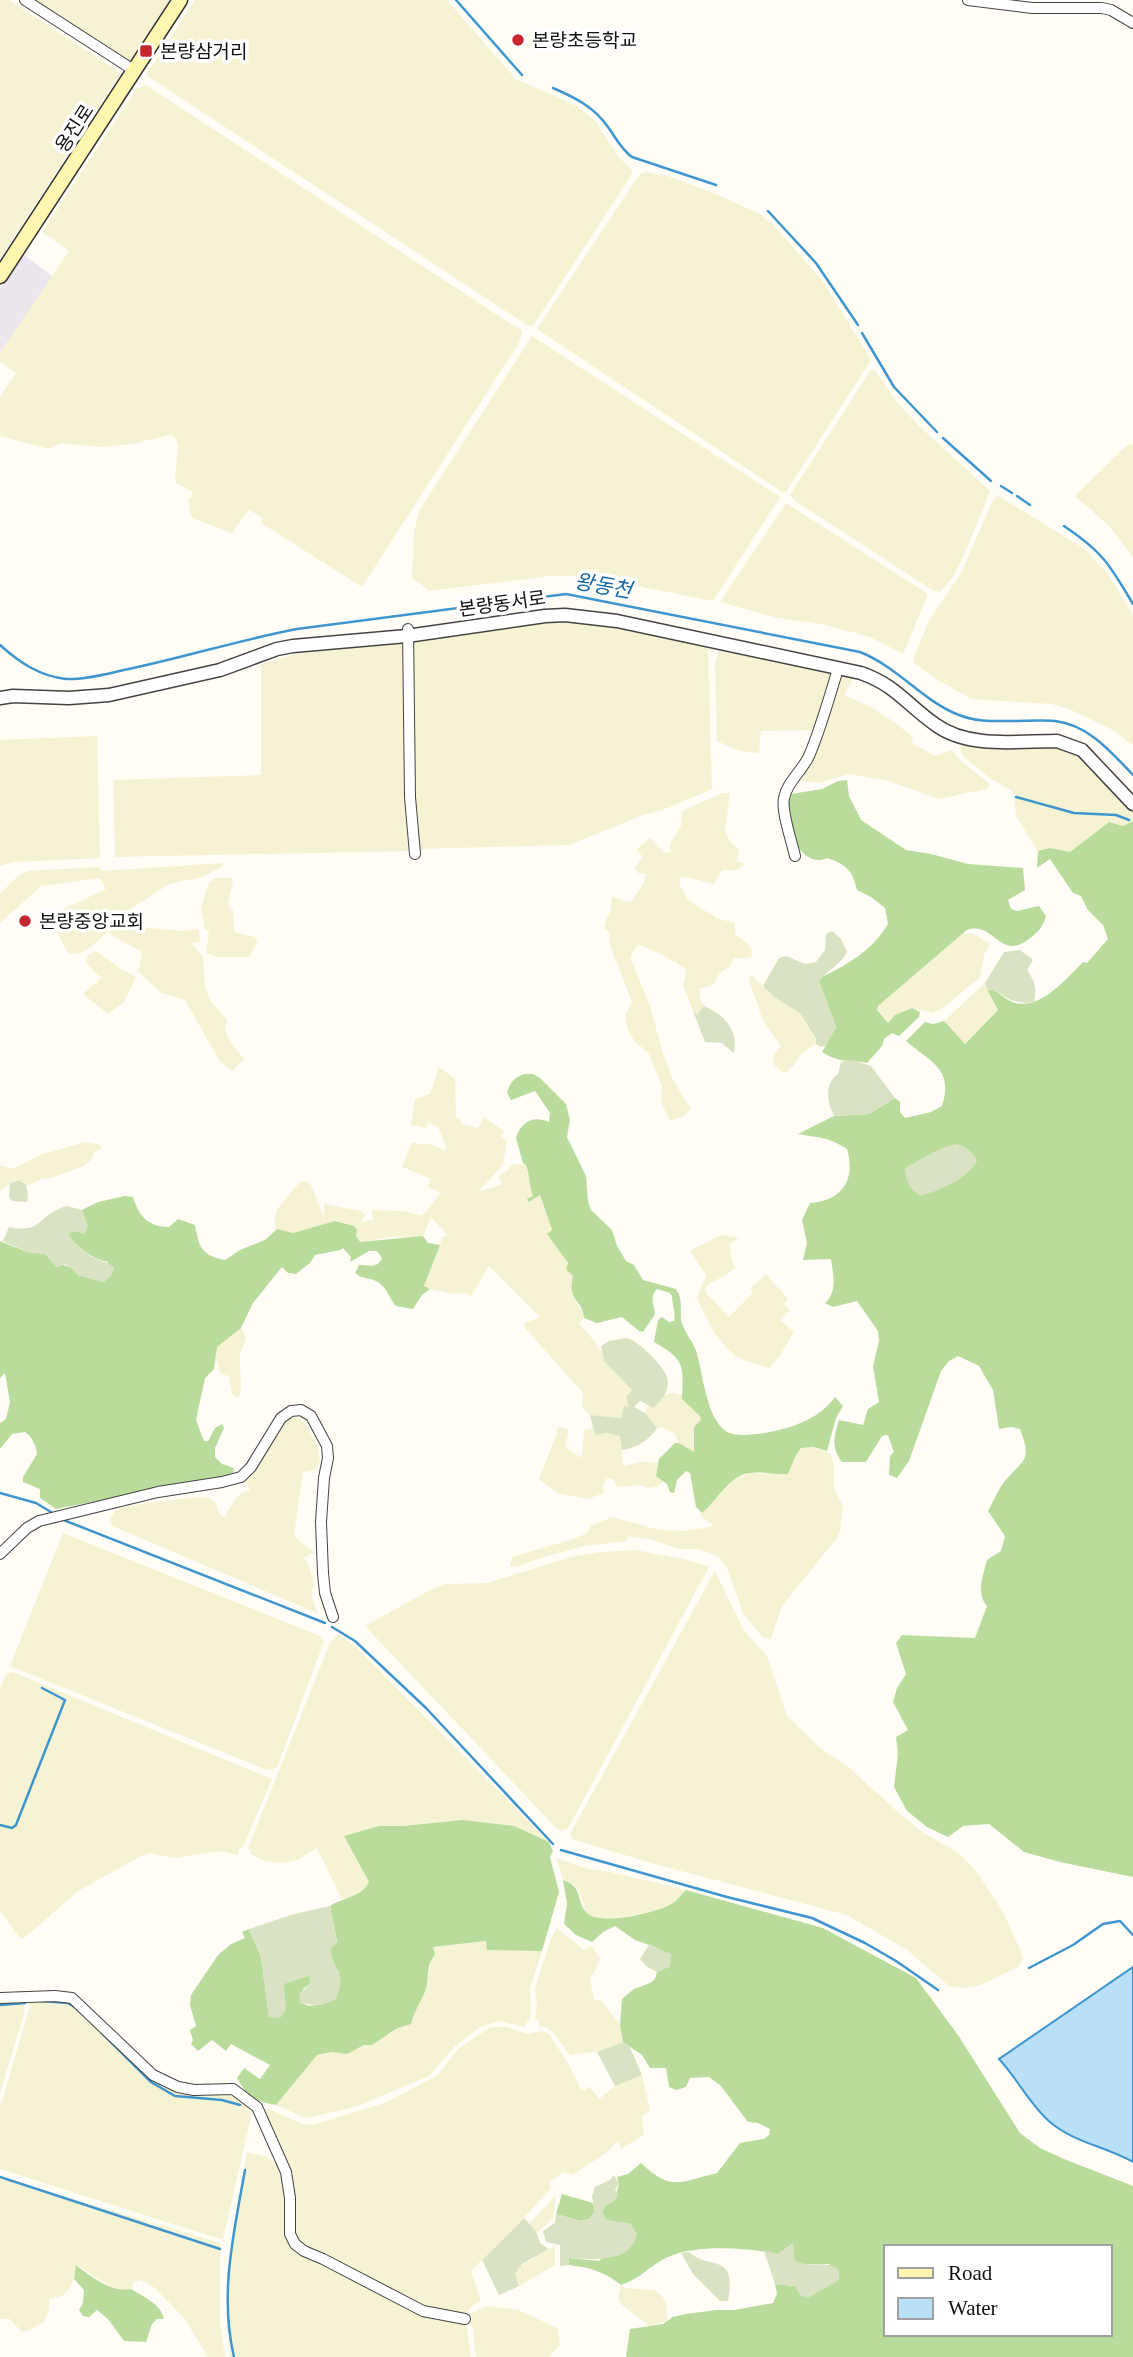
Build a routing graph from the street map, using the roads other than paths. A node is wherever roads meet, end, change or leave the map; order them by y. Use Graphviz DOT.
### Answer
graph roads {
  1 [pos="25,0"];
  2 [pos="180,0"];
  3 [pos="968,0"];
  4 [pos="1133,23"];
  5 [pos="135,71"];
  6 [pos="0,276"];
  7 [pos="408,633"];
  8 [pos="838,669"];
  9 [pos="0,698"];
  10 [pos="1133,804"];
  11 [pos="415,854"];
  12 [pos="795,856"];
  13 [pos="0,1554"];
  14 [pos="333,1617"];
  15 [pos="0,1998"];
  16 [pos="465,2319"];
  1 -- 5 [label="street"];
  2 -- 5 [label="main road, 용진로"];
  3 -- 4 [label="street"];
  5 -- 6 [label="main road, 용진로"];
  7 -- 8 [label="street, 본량동서로"];
  7 -- 9 [label="street, 본량동서로"];
  7 -- 11 [label="street"];
  8 -- 10 [label="street, 본량동서로"];
  8 -- 12 [label="street"];
  13 -- 14 [label="street"];
  15 -- 16 [label="street"];
}
